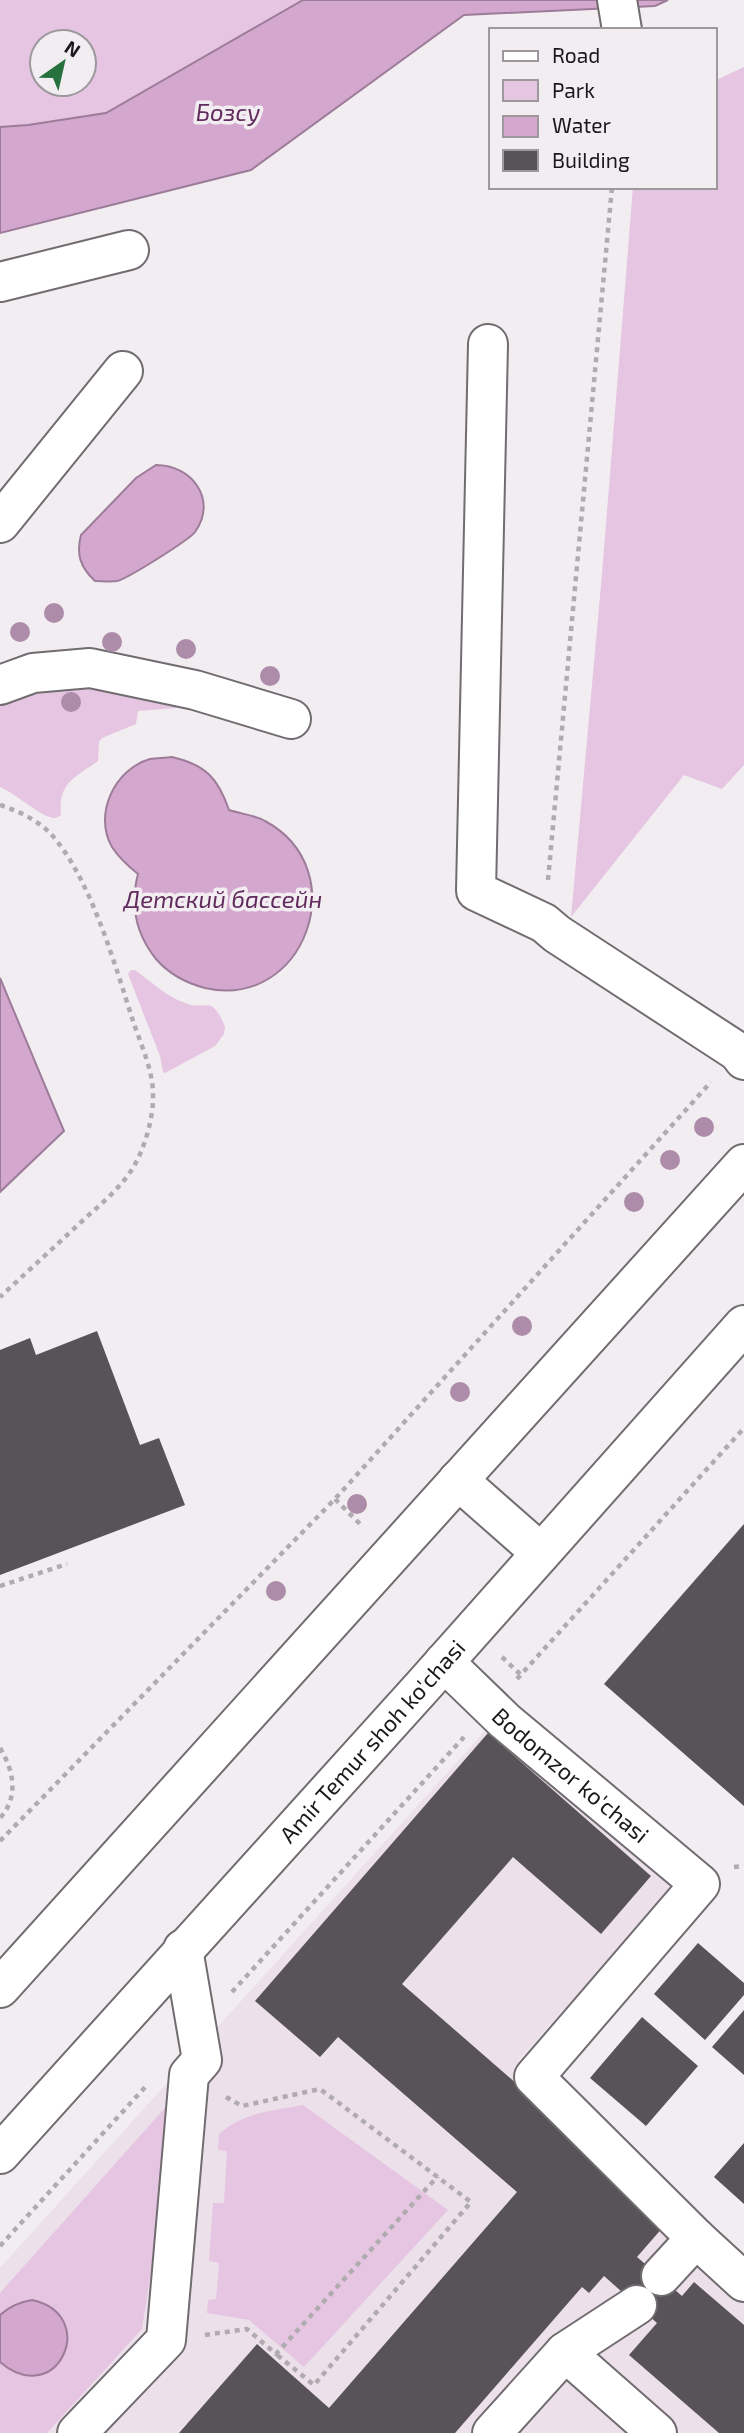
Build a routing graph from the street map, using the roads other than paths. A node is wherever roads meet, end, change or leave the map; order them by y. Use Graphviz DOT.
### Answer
graph roads {
  1 [pos="617,0"];
  2 [pos="622,28"];
  3 [pos="129,250"];
  4 [pos="0,282"];
  5 [pos="488,344"];
  6 [pos="124,371"];
  7 [pos="0,523"];
  8 [pos="0,685"];
  9 [pos="291,719"];
  10 [pos="741,1056"];
  11 [pos="744,1164"];
  12 [pos="744,1325"];
  13 [pos="458,1480"];
  14 [pos="541,1553"];
  15 [pos="444,1662"];
  16 [pos="183,1949"];
  17 [pos="0,1988"];
  18 [pos="0,2154"];
  19 [pos="696,2238"];
  20 [pos="661,2276"];
  21 [pos="744,2282"];
  22 [pos="637,2305"];
  23 [pos="565,2352"];
  24 [pos="77,2433"];
  25 [pos="492,2433"];
  26 [pos="657,2433"];
  1 -- 2 [label="main road"];
  3 -- 4 [label="main road"];
  5 -- 10 [label="main road"];
  6 -- 7 [label="main road"];
  8 -- 9 [label="main road"];
  11 -- 13 [label="main road"];
  12 -- 14 [label="main road, Amir Temur shoh ko'chasi"];
  13 -- 14 [label="main road"];
  13 -- 17 [label="main road"];
  14 -- 15 [label="main road, Amir Temur shoh ko'chasi"];
  15 -- 16 [label="main road, Amir Temur shoh ko'chasi"];
  15 -- 19 [label="main road, Bodomzor ko'chasi"];
  16 -- 18 [label="main road, Amir Temur shoh ko'chasi"];
  16 -- 24 [label="main road"];
  19 -- 20 [label="main road"];
  19 -- 21 [label="main road"];
  22 -- 23 [label="main road"];
  23 -- 25 [label="main road"];
  23 -- 26 [label="main road"];
}
